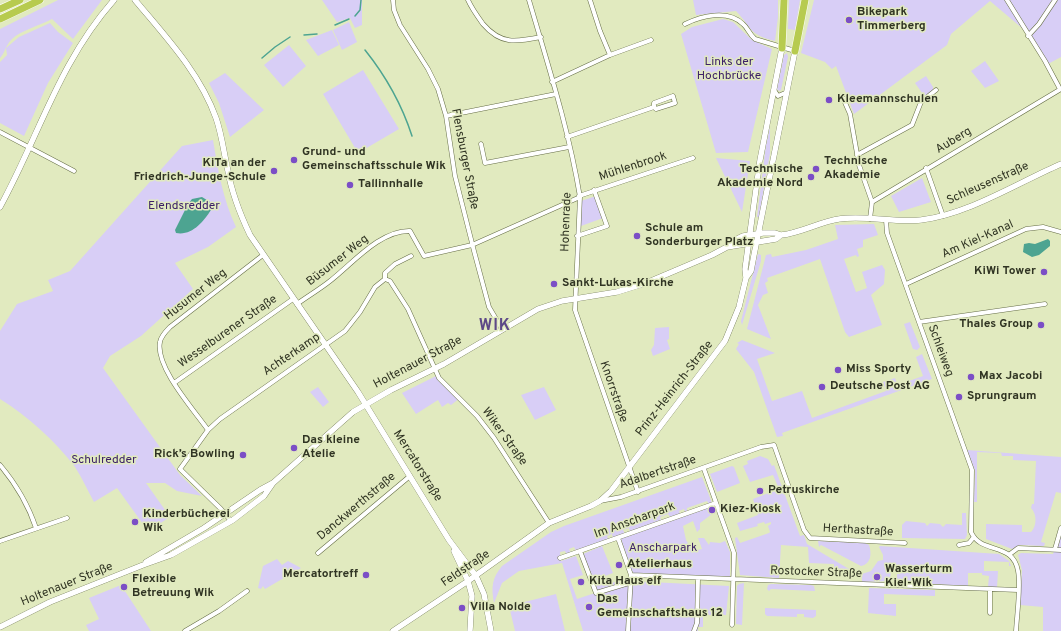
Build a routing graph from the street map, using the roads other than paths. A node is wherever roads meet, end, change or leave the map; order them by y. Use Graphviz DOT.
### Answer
graph roads {
  1 [pos="20,0"];
  2 [pos="40,0"];
  3 [pos="114,0"];
  4 [pos="135,0"];
  5 [pos="392,0"];
  6 [pos="468,0"];
  7 [pos="529,0"];
  8 [pos="590,0"];
  9 [pos="784,0"];
  10 [pos="805,0"];
  11 [pos="1007,0"];
  12 [pos="1054,0"];
  13 [pos="2,8"];
  14 [pos="0,19"];
  15 [pos="685,24"];
  16 [pos="1028,36"];
  17 [pos="541,37"];
  18 [pos="650,40"];
  19 [pos="782,48"];
  20 [pos="795,51"];
  21 [pos="610,55"];
  22 [pos="552,82"];
  23 [pos="1060,89"];
  24 [pos="774,90"];
  25 [pos="936,90"];
  26 [pos="785,93"];
  27 [pos="556,94"];
  28 [pos="843,98"];
  29 [pos="654,107"];
  30 [pos="446,116"];
  31 [pos="0,132"];
  32 [pos="567,137"];
  33 [pos="481,144"];
  34 [pos="28,147"];
  35 [pos="569,147"];
  36 [pos="857,154"];
  37 [pos="693,158"];
  38 [pos="1061,164"];
  39 [pos="926,168"];
  40 [pos="74,172"];
  41 [pos="594,190"];
  42 [pos="579,197"];
  43 [pos="872,202"];
  44 [pos="0,207"];
  45 [pos="942,216"];
  46 [pos="870,219"];
  47 [pos="886,220"];
  48 [pos="1061,232"];
  49 [pos="758,233"];
  50 [pos="749,234"];
  51 [pos="781,235"];
  52 [pos="577,236"];
  53 [pos="757,241"];
  54 [pos="748,243"];
  55 [pos="472,245"];
  56 [pos="727,247"];
  57 [pos="263,255"];
  58 [pos="411,256"];
  59 [pos="746,278"];
  60 [pos="385,279"];
  61 [pos="906,284"];
  62 [pos="574,298"];
  63 [pos="295,301"];
  64 [pos="1045,304"];
  65 [pos="919,322"];
  66 [pos="502,329"];
  67 [pos="326,344"];
  68 [pos="435,369"];
  69 [pos="174,382"];
  70 [pos="366,404"];
  71 [pos="208,430"];
  72 [pos="0,465"];
  73 [pos="629,468"];
  74 [pos="704,469"];
  75 [pos="410,476"];
  76 [pos="274,483"];
  77 [pos="638,492"];
  78 [pos="600,501"];
  79 [pos="716,503"];
  80 [pos="226,513"];
  81 [pos="67,518"];
  82 [pos="231,521"];
  83 [pos="549,523"];
  84 [pos="36,528"];
  85 [pos="1061,528"];
  86 [pos="618,538"];
  87 [pos="810,538"];
  88 [pos="973,538"];
  89 [pos="449,540"];
  90 [pos="0,541"];
  91 [pos="905,543"];
  92 [pos="959,545"];
  93 [pos="1055,550"];
  94 [pos="1061,550"];
  95 [pos="580,551"];
  96 [pos="318,553"];
  97 [pos="1010,554"];
  98 [pos="560,558"];
  99 [pos="143,565"];
  100 [pos="631,575"];
  101 [pos="476,576"];
  102 [pos="698,579"];
  103 [pos="734,580"];
  104 [pos="468,581"];
  105 [pos="630,584"];
  106 [pos="990,590"];
  107 [pos="1018,590"];
  108 [pos="246,591"];
  109 [pos="990,613"];
  110 [pos="732,625"];
  111 [pos="0,627"];
  112 [pos="185,631"];
  113 [pos="393,631"];
  114 [pos="470,631"];
  115 [pos="491,631"];
  116 [pos="628,631"];
  117 [pos="694,631"];
  118 [pos="1016,631"];
  1 -- 13 [label="highway"];
  2 -- 14 [label="highway"];
  3 -- 34 [label="street"];
  4 -- 57 [label="street"];
  5 -- 30 [label="street, Flensburger Straße"];
  6 -- 17 [label="street"];
  7 -- 17 [label="street, Hohenrade"];
  8 -- 21 [label="street"];
  9 -- 19 [label="highway"];
  10 -- 20 [label="highway"];
  11 -- 16 [label="street"];
  12 -- 16 [label="street"];
  15 -- 19 [label="street"];
  16 -- 23 [label="street"];
  17 -- 22 [label="street, Hohenrade"];
  18 -- 21 [label="street"];
  19 -- 20 [label="street"];
  19 -- 24 [label="street, Prinz-Heinrich-Straße"];
  20 -- 26 [label="street, Prinz-Heinrich-Straße"];
  21 -- 22 [label="street"];
  22 -- 27 [label="street, Hohenrade"];
  23 -- 39 [label="street, Auberg"];
  24 -- 26 [label="street"];
  24 -- 50 [label="street, Prinz-Heinrich-Straße"];
  25 -- 36 [label="street"];
  26 -- 49 [label="street, Prinz-Heinrich-Straße"];
  27 -- 30 [label="street"];
  27 -- 32 [label="street, Hohenrade"];
  28 -- 36 [label="street"];
  29 -- 29 [label="street"];
  29 -- 32 [label="street"];
  30 -- 55 [label="street, Flensburger Straße"];
  31 -- 34 [label="street"];
  32 -- 35 [label="street, Hohenrade"];
  33 -- 35 [label="street"];
  34 -- 40 [label="street"];
  34 -- 44 [label="street"];
  35 -- 42 [label="street, Hohenrade"];
  36 -- 43 [label="street"];
  37 -- 41 [label="street, Mühlenbrook"];
  38 -- 45 [label="street, Schleusenstraße"];
  39 -- 43 [label="street, Auberg"];
  39 -- 45 [label="street"];
  41 -- 42 [label="street, Mühlenbrook"];
  41 -- 52 [label="street"];
  42 -- 52 [label="street, Hohenrade"];
  42 -- 55 [label="street"];
  43 -- 46 [label="street"];
  45 -- 47 [label="street, Schleusenstraße"];
  46 -- 47 [label="street, Schleusenstraße"];
  46 -- 51 [label="street, Schleusenstraße"];
  47 -- 61 [label="street, Schleiweg"];
  48 -- 61 [label="street, Am Kiel-Kanal"];
  49 -- 50 [label="street, Holtenauer Straße"];
  49 -- 51 [label="street, Schleusenstraße"];
  49 -- 53 [label="street, Prinz-Heinrich-Straße"];
  50 -- 54 [label="street, Prinz-Heinrich-Straße"];
  50 -- 56 [label="street, Holtenauer Straße"];
  51 -- 53 [label="street, Schleusenstraße"];
  52 -- 62 [label="street, Hohenrade"];
  53 -- 54 [label="street, Holtenauer Straße"];
  53 -- 59 [label="street, Prinz-Heinrich-Straße"];
  54 -- 56 [label="street, Holtenauer Straße"];
  54 -- 59 [label="street, Prinz-Heinrich-Straße"];
  55 -- 63 [label="street, Büsumer Weg"];
  55 -- 66 [label="street, Flensburger Straße"];
  56 -- 62 [label="street, Holtenauer Straße"];
  57 -- 63 [label="street"];
  57 -- 69 [label="street, Husumer Weg"];
  58 -- 60 [label="street, Achterkamp"];
  59 -- 73 [label="street, Prinz-Heinrich-Straße"];
  60 -- 67 [label="street, Achterkamp"];
  60 -- 68 [label="street, Wiker Straße"];
  61 -- 65 [label="street, Schleiweg"];
  62 -- 66 [label="street, Holtenauer Straße"];
  62 -- 73 [label="street, Knorrstraße"];
  63 -- 67 [label="street"];
  63 -- 69 [label="street, Wesselburener Straße"];
  64 -- 65 [label="street"];
  65 -- 88 [label="street, Schleiweg"];
  66 -- 68 [label="street, Holtenauer Straße"];
  67 -- 70 [label="street"];
  67 -- 71 [label="street, Achterkamp"];
  68 -- 70 [label="street, Holtenauer Straße"];
  68 -- 83 [label="street, Wiker Straße"];
  69 -- 71 [label="street, Husumer Weg"];
  70 -- 75 [label="street, Mercatorstraße"];
  70 -- 76 [label="street, Holtenauer Straße"];
  71 -- 80 [label="street, Achterkamp"];
  72 -- 84 [label="street"];
  73 -- 77 [label="street, Knorrstraße"];
  73 -- 78 [label="street, Prinz-Heinrich-Straße"];
  74 -- 77 [label="street, Adalbertstraße"];
  74 -- 79 [label="street"];
  74 -- 87 [label="street, Adalbertstraße"];
  75 -- 89 [label="street, Mercatorstraße"];
  75 -- 96 [label="street, Danckwerthstraße"];
  76 -- 80 [label="street, Holtenauer Straße"];
  76 -- 82 [label="street, Holtenauer Straße"];
  77 -- 78 [label="street, Adalbertstraße"];
  78 -- 83 [label="street, Adalbertstraße"];
  79 -- 86 [label="street, Im Anscharpark"];
  79 -- 103 [label="street"];
  80 -- 82 [label="street"];
  80 -- 99 [label="street, Holtenauer Straße"];
  81 -- 84 [label="street"];
  82 -- 99 [label="street, Holtenauer Straße"];
  83 -- 101 [label="street, Feldstraße"];
  84 -- 90 [label="street"];
  85 -- 93 [label="street"];
  86 -- 95 [label="street, Im Anscharpark"];
  86 -- 100 [label="street"];
  87 -- 91 [label="street, Herthastraße"];
  88 -- 92 [label="street"];
  88 -- 97 [label="street"];
  89 -- 101 [label="street, Mercatorstraße"];
  89 -- 104 [label="street, Mercatorstraße"];
  93 -- 94 [label="street"];
  93 -- 97 [label="street"];
  95 -- 98 [label="street, Im Anscharpark"];
  95 -- 105 [label="street"];
  97 -- 107 [label="street"];
  99 -- 111 [label="street, Holtenauer Straße"];
  100 -- 102 [label="street, Rostocker Straße"];
  100 -- 105 [label="street"];
  101 -- 104 [label="street, Feldstraße"];
  101 -- 115 [label="street, Mercatorstraße"];
  102 -- 103 [label="street, Rostocker Straße"];
  102 -- 117 [label="street"];
  103 -- 106 [label="street, Rostocker Straße"];
  103 -- 110 [label="street"];
  104 -- 113 [label="street, Feldstraße"];
  104 -- 114 [label="street, Mercatorstraße"];
  105 -- 116 [label="street"];
  106 -- 107 [label="street, Rostocker Straße"];
  106 -- 109 [label="street"];
  107 -- 118 [label="street"];
  108 -- 112 [label="street"];
}
